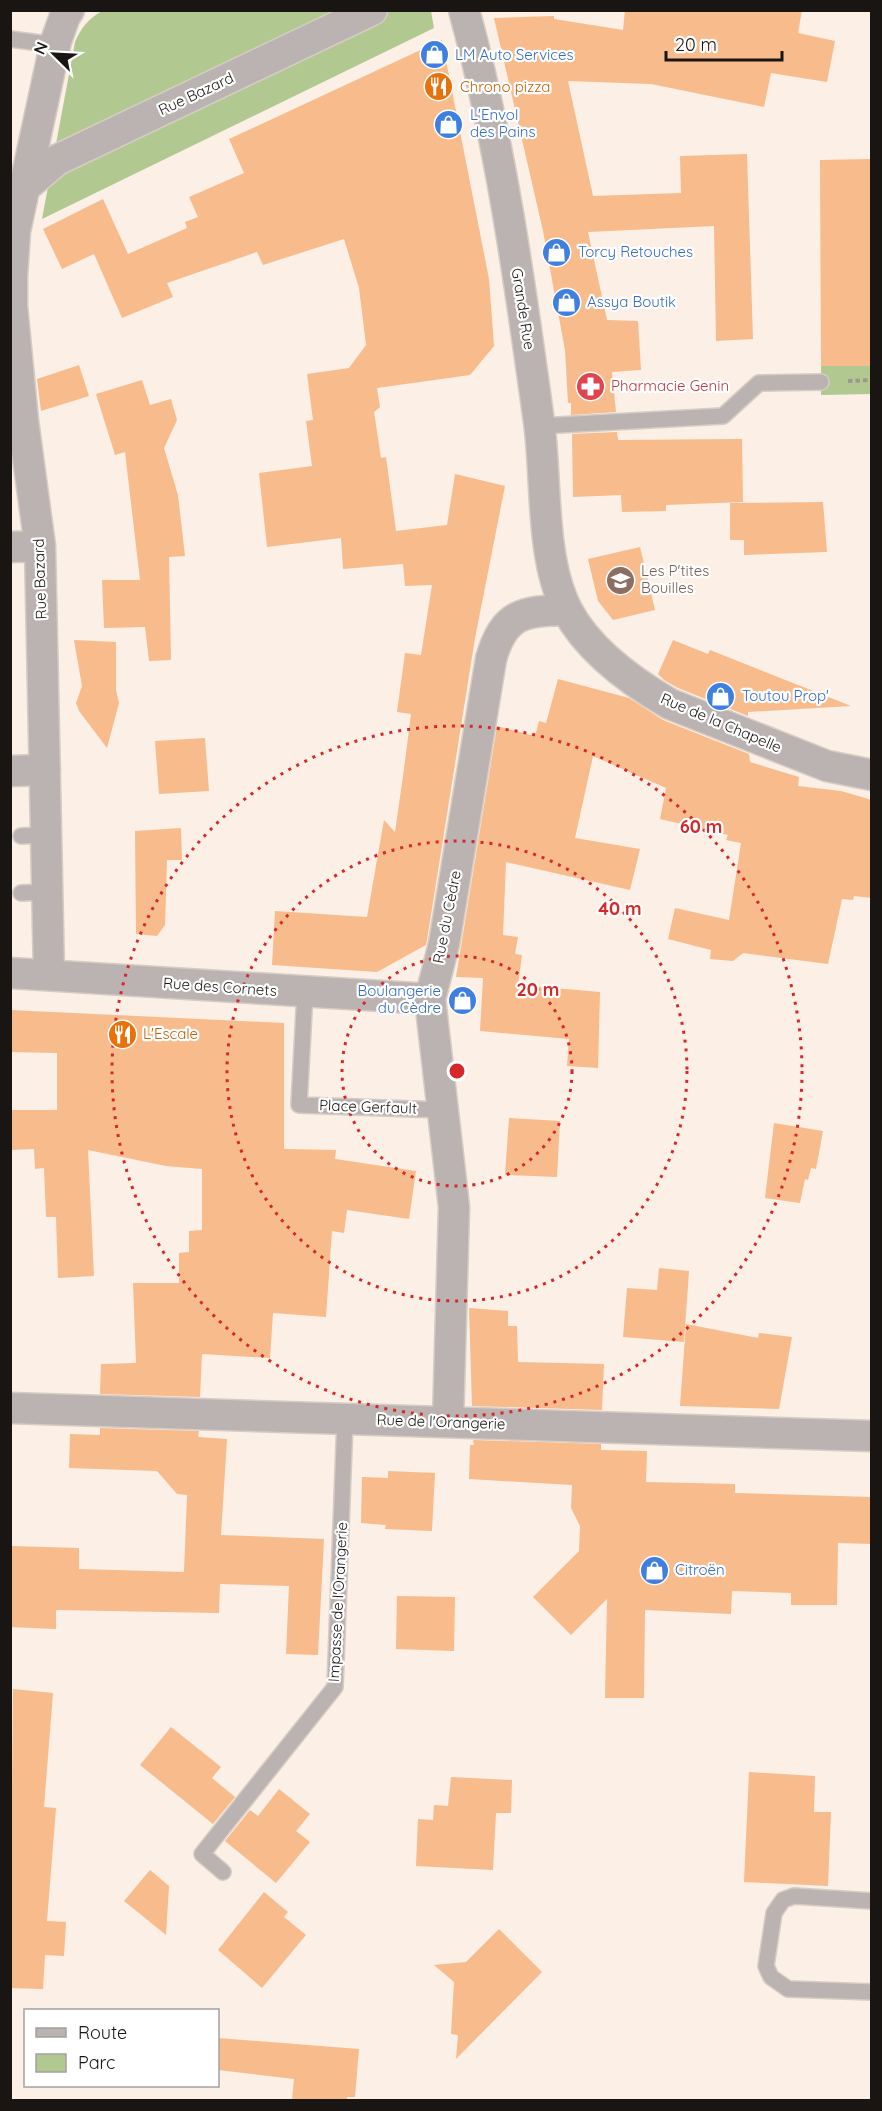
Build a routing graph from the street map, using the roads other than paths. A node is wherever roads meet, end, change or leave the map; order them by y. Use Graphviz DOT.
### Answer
graph roads {
  1 [pos="69,10"];
  2 [pos="372,10"];
  3 [pos="464,10"];
  4 [pos="10,39"];
  5 [pos="55,45"];
  6 [pos="26,186"];
  7 [pos="11,276"];
  8 [pos="821,382"];
  9 [pos="540,426"];
  10 [pos="40,546"];
  11 [pos="10,547"];
  12 [pos="567,610"];
  13 [pos="45,770"];
  14 [pos="10,771"];
  15 [pos="872,775"];
  16 [pos="10,973"];
  17 [pos="49,975"];
  18 [pos="304,992"];
  19 [pos="430,999"];
  20 [pos="442,1110"];
  21 [pos="10,1408"];
  22 [pos="345,1419"];
  23 [pos="448,1421"];
  24 [pos="872,1436"];
  25 [pos="223,1872"];
  26 [pos="872,1901"];
  27 [pos="872,1992"];
  1 -- 5 [label="street, Rue Bazard"];
  2 -- 6 [label="street, Rue Bazard"];
  3 -- 9 [label="street, Grande Rue"];
  4 -- 5 [label="lane"];
  5 -- 6 [label="street, Rue Bazard"];
  6 -- 7 [label="street, Rue Bazard"];
  7 -- 10 [label="street, Rue Bazard"];
  8 -- 9 [label="lane"];
  9 -- 12 [label="street, Grande Rue"];
  10 -- 11 [label="street"];
  10 -- 13 [label="street, Rue Bazard"];
  12 -- 15 [label="street, Rue de la Chapelle"];
  12 -- 19 [label="street, Rue du Cèdre"];
  13 -- 14 [label="street"];
  13 -- 17 [label="street, Rue Bazard"];
  16 -- 17 [label="street, Rue des Cornets"];
  17 -- 18 [label="street, Rue des Cornets"];
  18 -- 19 [label="street, Rue des Cornets"];
  18 -- 20 [label="lane, Place Gerfault"];
  19 -- 20 [label="street, Rue du Cèdre"];
  20 -- 23 [label="street, Rue du Cèdre"];
  21 -- 22 [label="street, Rue de l'Orangerie"];
  22 -- 23 [label="street, Rue de l'Orangerie"];
  22 -- 25 [label="lane, Impasse de l'Orangerie"];
  23 -- 24 [label="street, Rue de l'Orangerie"];
  26 -- 27 [label="lane"];
}
